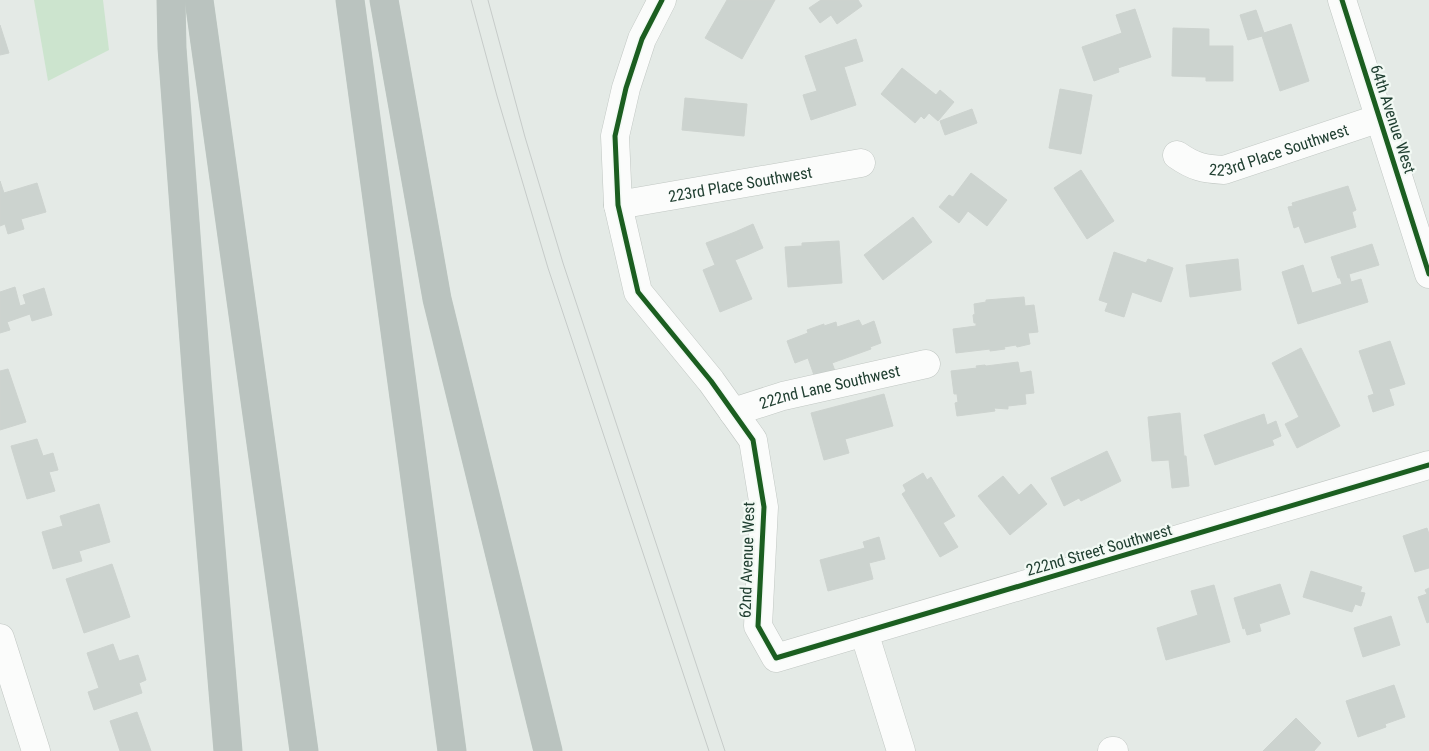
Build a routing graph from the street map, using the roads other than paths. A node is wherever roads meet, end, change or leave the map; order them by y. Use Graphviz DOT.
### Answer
graph roads {
  1 [pos="171,0"];
  2 [pos="198,0"];
  3 [pos="350,0"];
  4 [pos="384,0"];
  5 [pos="662,0"];
  6 [pos="1342,0"];
  7 [pos="1380,118"];
  8 [pos="1177,156"];
  9 [pos="861,163"];
  10 [pos="618,205"];
  11 [pos="1429,274"];
  12 [pos="926,364"];
  13 [pos="733,412"];
  14 [pos="1429,465"];
  15 [pos="864,632"];
  16 [pos="0,638"];
  17 [pos="776,658"];
  18 [pos="36,751"];
  19 [pos="228,751"];
  20 [pos="304,751"];
  21 [pos="452,751"];
  22 [pos="548,751"];
  23 [pos="901,751"];
  1 -- 19 [label="highway"];
  2 -- 20 [label="highway"];
  3 -- 21 [label="highway"];
  4 -- 22 [label="highway"];
  5 -- 10 [label="street, 62nd Avenue West"];
  6 -- 7 [label="street, 64th Avenue West"];
  7 -- 8 [label="street, 223rd Place Southwest"];
  7 -- 11 [label="street, 64th Avenue West"];
  9 -- 10 [label="street, 223rd Place Southwest"];
  10 -- 13 [label="street, 62nd Avenue West"];
  12 -- 13 [label="street, 222nd Lane Southwest"];
  13 -- 17 [label="street, 62nd Avenue West"];
  14 -- 15 [label="street, 222nd Street Southwest"];
  15 -- 17 [label="street, 222nd Street Southwest"];
  15 -- 23 [label="street"];
  16 -- 18 [label="street"];
}
